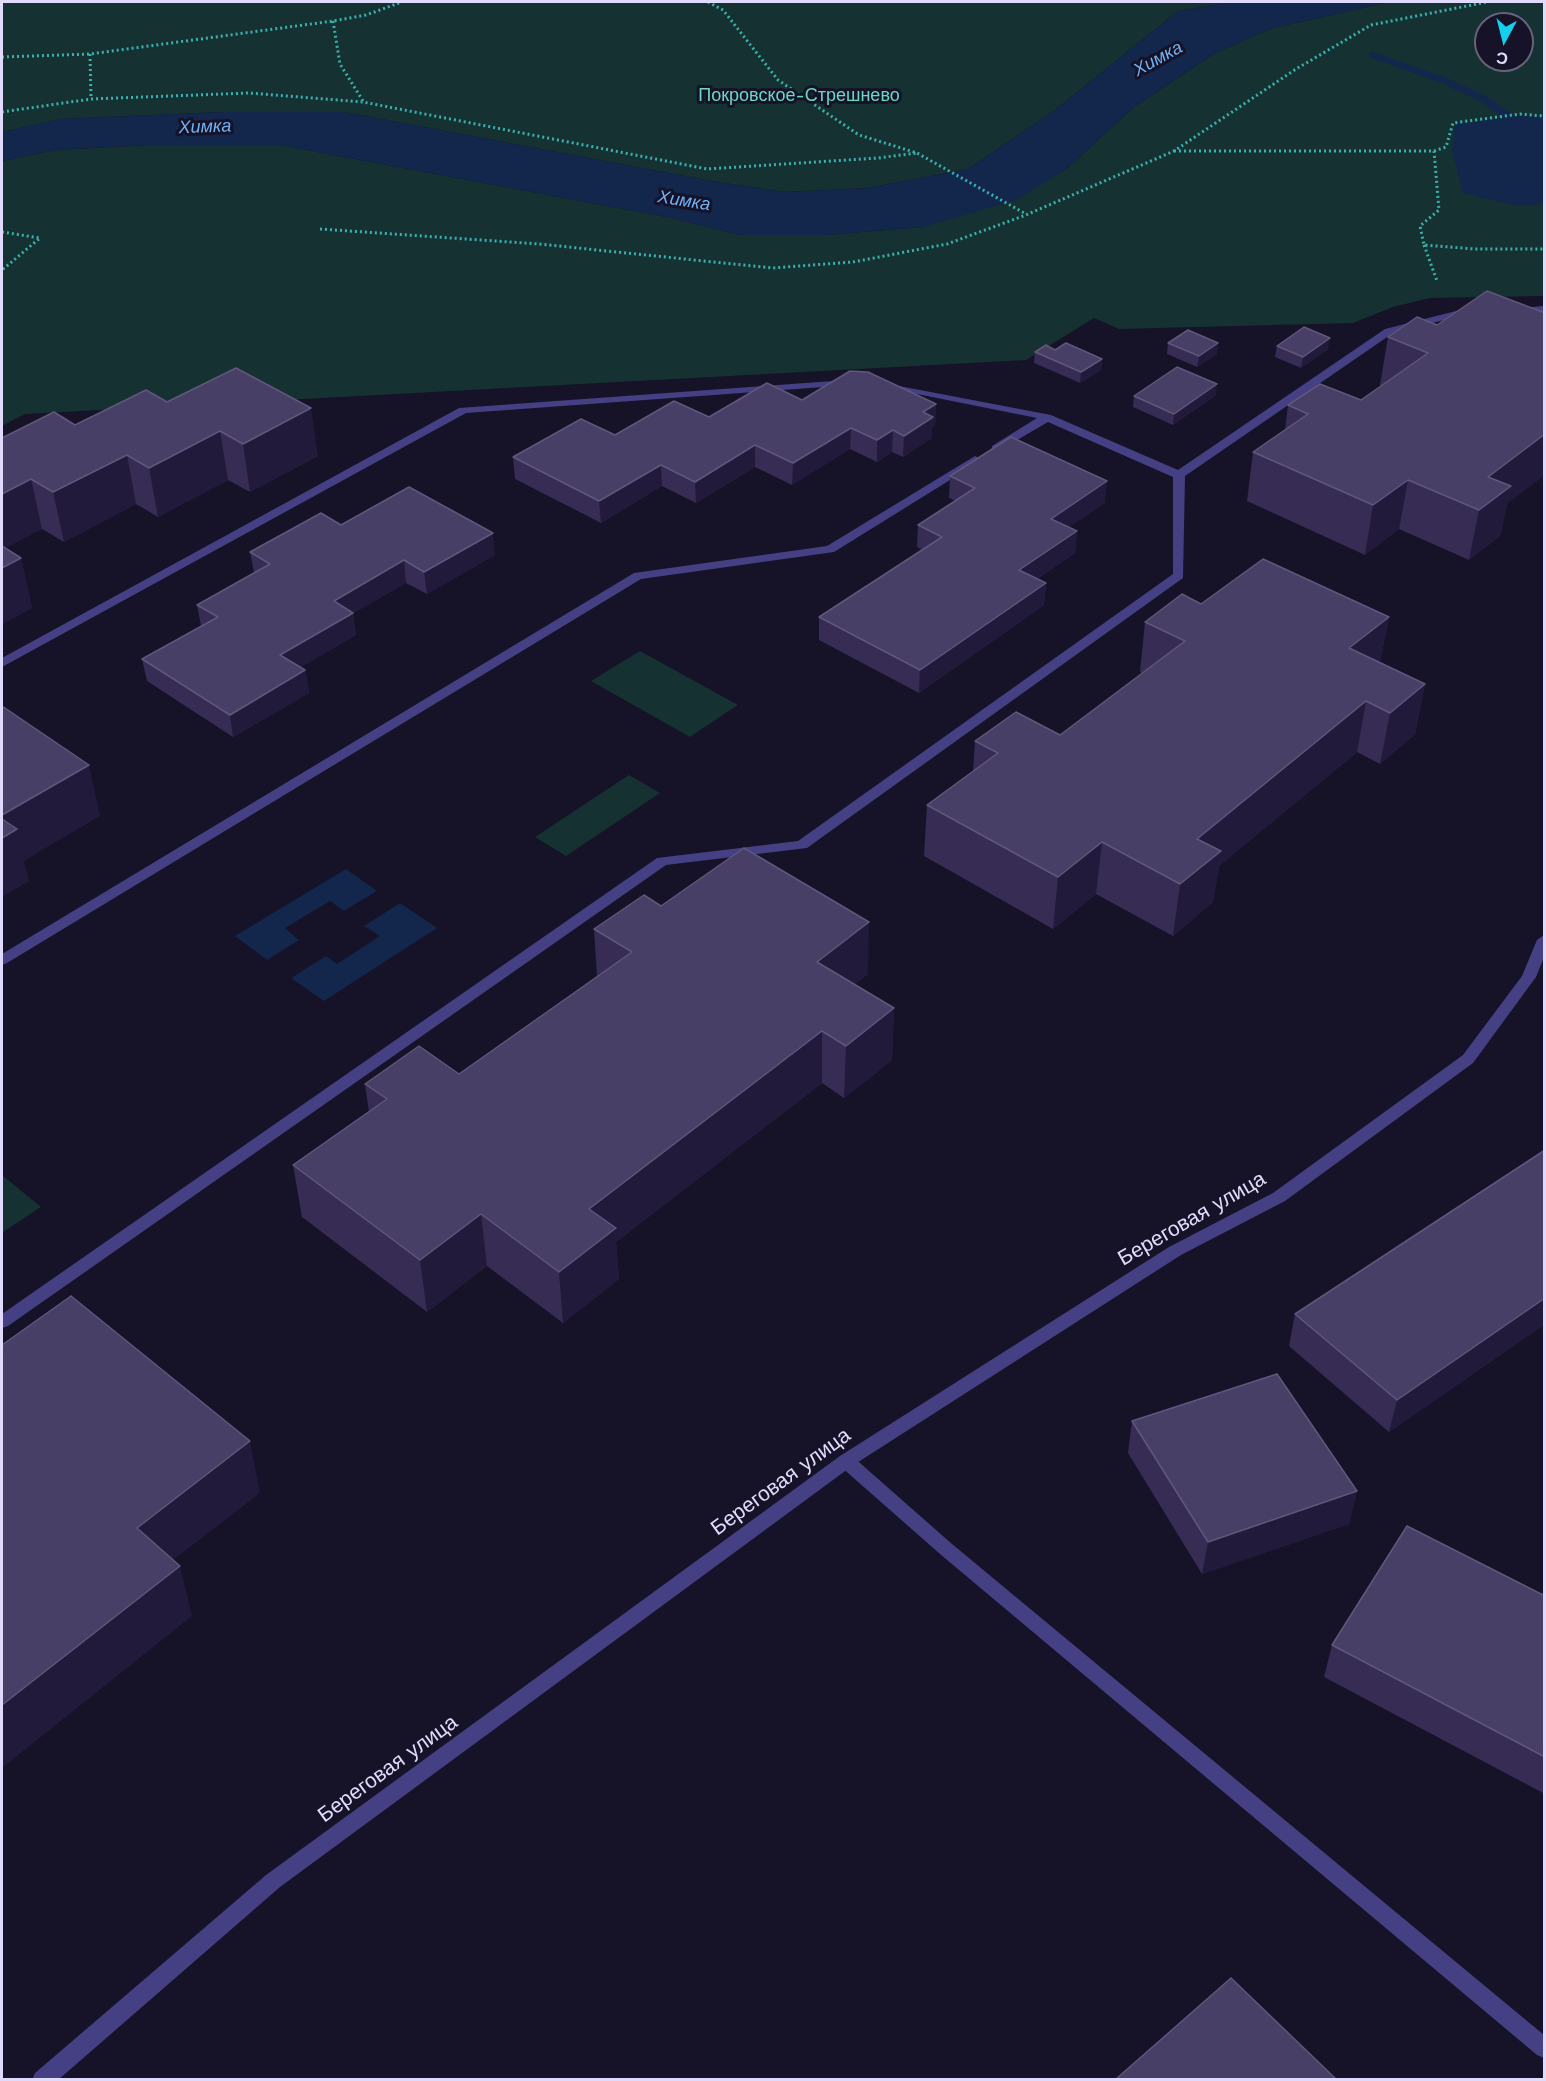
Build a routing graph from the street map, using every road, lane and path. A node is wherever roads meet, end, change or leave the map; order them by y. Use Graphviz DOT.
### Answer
graph roads {
  1 [pos="402,2"];
  2 [pos="708,2"];
  3 [pos="1487,2"];
  4 [pos="333,21"];
  5 [pos="90,54"];
  6 [pos="2,57"];
  7 [pos="92,99"];
  8 [pos="363,102"];
  9 [pos="2,112"];
  10 [pos="1545,116"];
  11 [pos="1174,151"];
  12 [pos="1434,151"];
  13 [pos="917,153"];
  14 [pos="1026,215"];
  15 [pos="320,229"];
  16 [pos="2,232"];
  17 [pos="1424,245"];
  18 [pos="1545,249"];
  19 [pos="2,270"];
  20 [pos="1439,287"];
  21 [pos="1545,309"];
  22 [pos="1047,417"];
  23 [pos="1179,475"];
  24 [pos="2,663"];
  25 [pos="1545,940"];
  26 [pos="2,960"];
  27 [pos="2,1322"];
  28 [pos="846,1461"];
  29 [pos="1545,2048"];
  30 [pos="42,2079"];
  1 -- 4 [label="path"];
  2 -- 13 [label="path"];
  3 -- 11 [label="path"];
  4 -- 5 [label="path"];
  4 -- 8 [label="path"];
  5 -- 6 [label="path"];
  5 -- 7 [label="path"];
  7 -- 8 [label="path"];
  7 -- 9 [label="path"];
  8 -- 13 [label="path"];
  10 -- 12 [label="path"];
  11 -- 12 [label="path"];
  11 -- 14 [label="path"];
  12 -- 17 [label="path"];
  13 -- 14 [label="path"];
  14 -- 15 [label="path"];
  16 -- 19 [label="path"];
  17 -- 18 [label="path"];
  17 -- 20 [label="path"];
  21 -- 23 [label="street"];
  22 -- 23 [label="street"];
  22 -- 24 [label="street"];
  22 -- 26 [label="street"];
  23 -- 27 [label="street"];
  25 -- 28 [label="street, Береговая улица"];
  28 -- 29 [label="street"];
  28 -- 30 [label="street, Береговая улица"];
}
